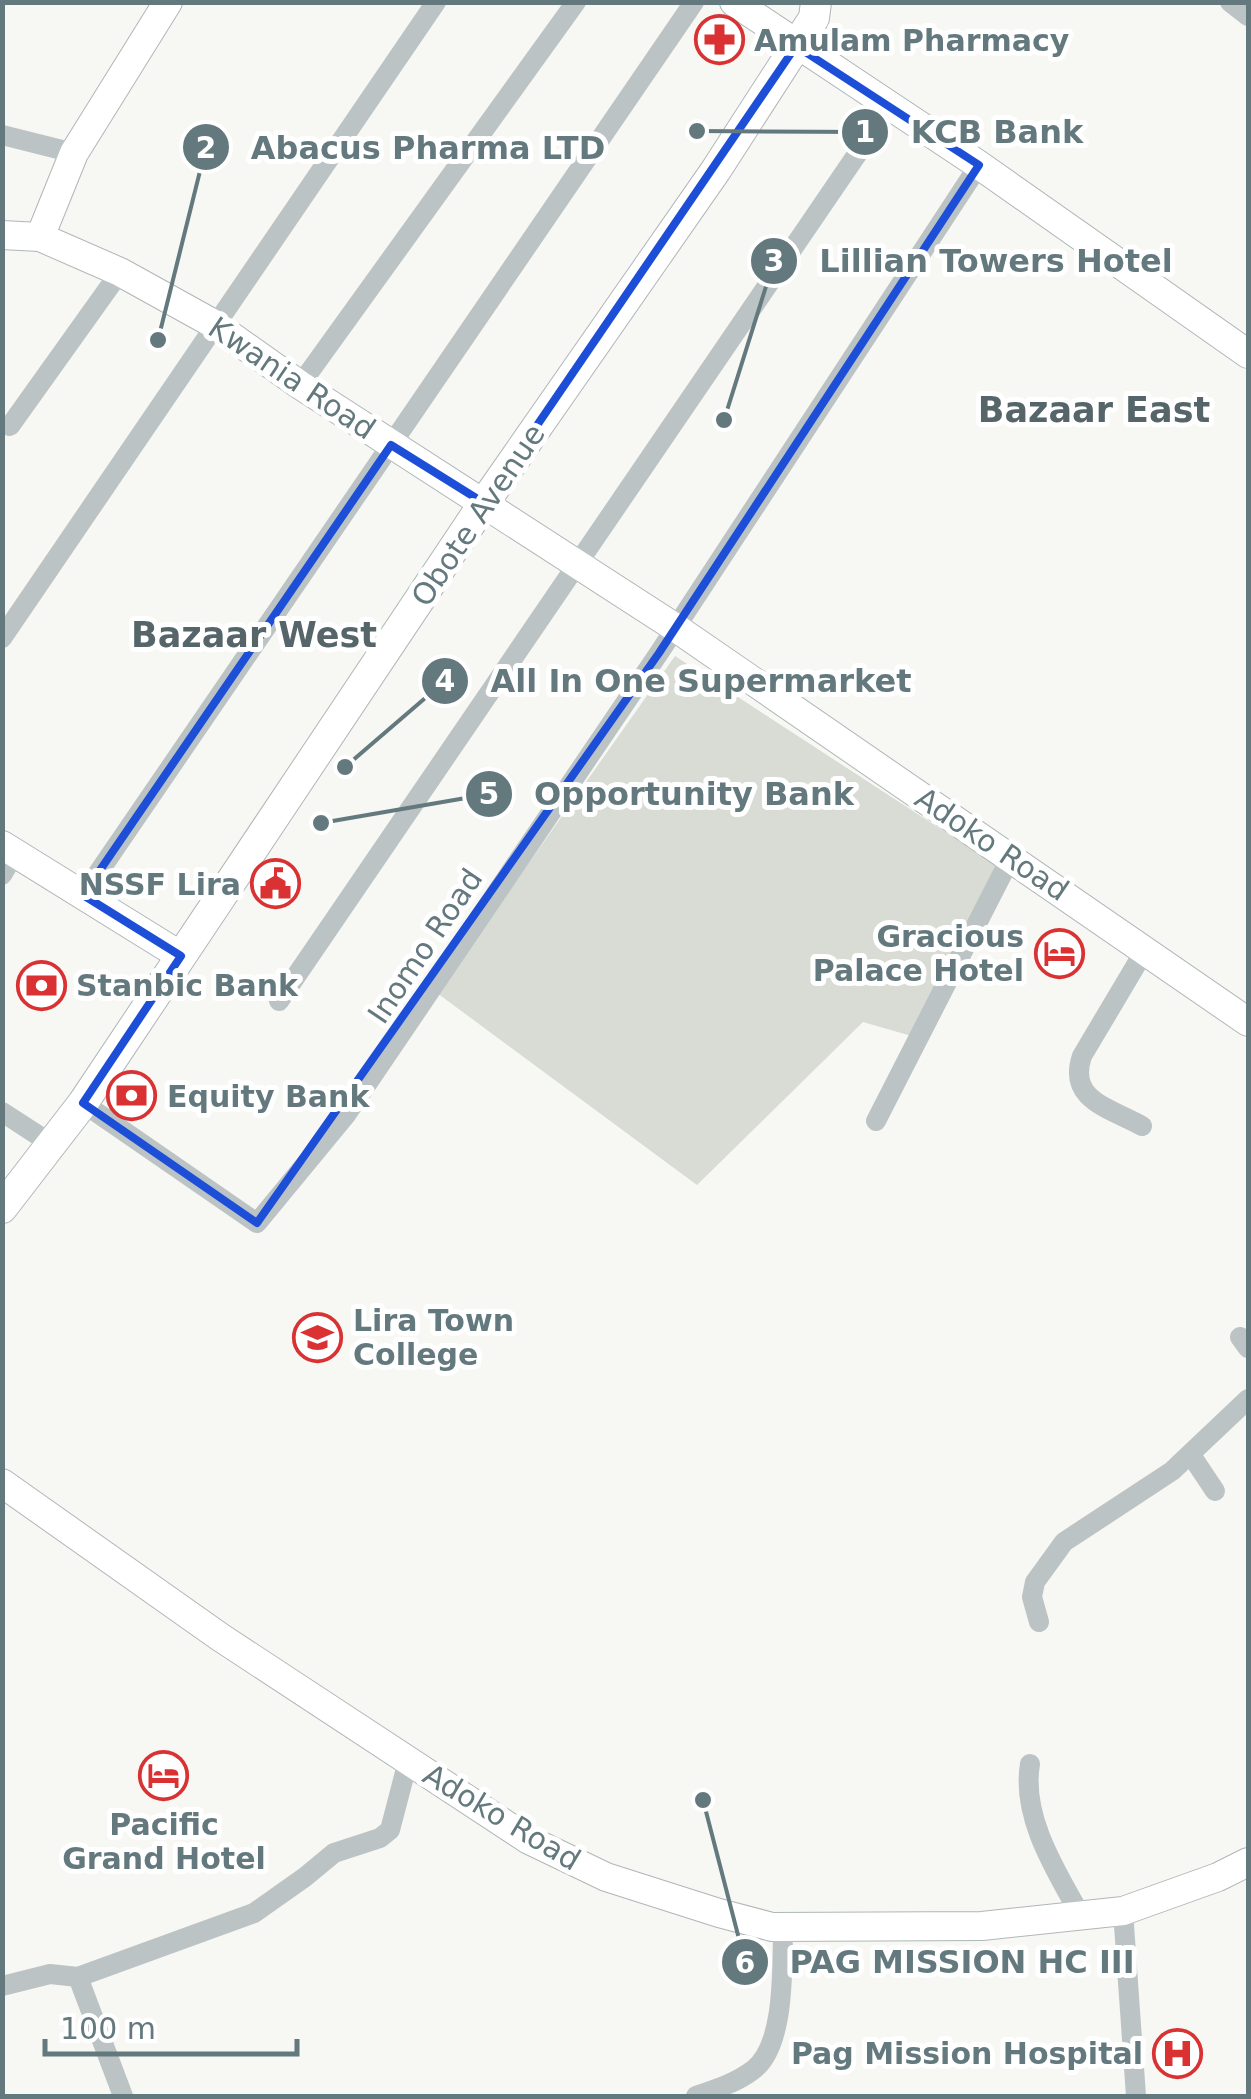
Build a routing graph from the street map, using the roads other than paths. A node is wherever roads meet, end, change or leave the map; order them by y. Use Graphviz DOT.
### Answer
graph roads {
  1 [pos="168,2"];
  2 [pos="436,2"];
  3 [pos="576,2"];
  4 [pos="694,2"];
  5 [pos="734,2"];
  6 [pos="1230,2"];
  7 [pos="821,8"];
  8 [pos="1248,16"];
  9 [pos="796,46"];
  10 [pos="890,106"];
  11 [pos="2,135"];
  12 [pos="74,153"];
  13 [pos="979,165"];
  14 [pos="2,235"];
  15 [pos="40,236"];
  16 [pos="120,272"];
  17 [pos="214,324"];
  18 [pos="1248,354"];
  19 [pos="300,385"];
  20 [pos="10,426"];
  21 [pos="392,444"];
  22 [pos="484,503"];
  23 [pos="578,565"];
  24 [pos="676,628"];
  25 [pos="2,638"];
  26 [pos="1011,857"];
  27 [pos="7,858"];
  28 [pos="83,895"];
  29 [pos="1146,950"];
  30 [pos="181,956"];
  31 [pos="279,1001"];
  32 [pos="1248,1022"];
  33 [pos="82,1103"];
  34 [pos="2,1112"];
  35 [pos="876,1121"];
  36 [pos="1142,1126"];
  37 [pos="52,1145"];
  38 [pos="2,1208"];
  39 [pos="1248,1399"];
  40 [pos="1191,1455"];
  41 [pos="2,1483"];
  42 [pos="1216,1491"];
  43 [pos="1039,1622"];
  44 [pos="408,1761"];
  45 [pos="1030,1764"];
  46 [pos="1248,1862"];
  47 [pos="1123,1911"];
  48 [pos="1081,1916"];
  49 [pos="783,1927"];
  50 [pos="78,1977"];
  51 [pos="2,1986"];
  52 [pos="123,2096"];
  53 [pos="696,2096"];
  54 [pos="1136,2096"];
  1 -- 12 [label="street"];
  2 -- 17 [label="street"];
  3 -- 19 [label="street"];
  4 -- 21 [label="street"];
  5 -- 9 [label="street"];
  6 -- 8 [label="street"];
  7 -- 9 [label="main road, Obote Avenue"];
  9 -- 10 [label="street"];
  9 -- 22 [label="main road, Obote Avenue"];
  10 -- 13 [label="street"];
  10 -- 23 [label="street"];
  11 -- 12 [label="street"];
  12 -- 15 [label="street"];
  13 -- 18 [label="street"];
  13 -- 24 [label="street, Inomo Road"];
  14 -- 15 [label="street"];
  15 -- 16 [label="street, Kwania Road"];
  16 -- 17 [label="street, Kwania Road"];
  16 -- 20 [label="street"];
  17 -- 19 [label="street, Kwania Road"];
  17 -- 25 [label="street"];
  19 -- 21 [label="street, Kwania Road"];
  21 -- 22 [label="street, Kwania Road"];
  21 -- 28 [label="street"];
  22 -- 23 [label="street, Adoko Road"];
  22 -- 30 [label="main road, Obote Avenue"];
  23 -- 24 [label="street, Adoko Road"];
  23 -- 31 [label="street"];
  24 -- 26 [label="street, Adoko Road"];
  24 -- 33 [label="street, Inomo Road"];
  26 -- 29 [label="street, Adoko Road"];
  26 -- 35 [label="street"];
  27 -- 28 [label="street"];
  28 -- 30 [label="street"];
  29 -- 32 [label="street, Adoko Road"];
  29 -- 36 [label="street"];
  30 -- 33 [label="main road, Obote Avenue"];
  33 -- 37 [label="main road, Obote Avenue"];
  34 -- 37 [label="street"];
  37 -- 38 [label="main road, Obote Avenue"];
  39 -- 40 [label="street"];
  40 -- 42 [label="street"];
  40 -- 43 [label="street"];
  41 -- 44 [label="street, Adoko Road"];
  44 -- 49 [label="street, Adoko Road"];
  44 -- 50 [label="street"];
  45 -- 48 [label="street"];
  46 -- 47 [label="street, Adoko Road"];
  47 -- 48 [label="street, Adoko Road"];
  47 -- 54 [label="street"];
  48 -- 49 [label="street, Adoko Road"];
  49 -- 53 [label="street"];
  50 -- 51 [label="street"];
  50 -- 52 [label="street"];
}
